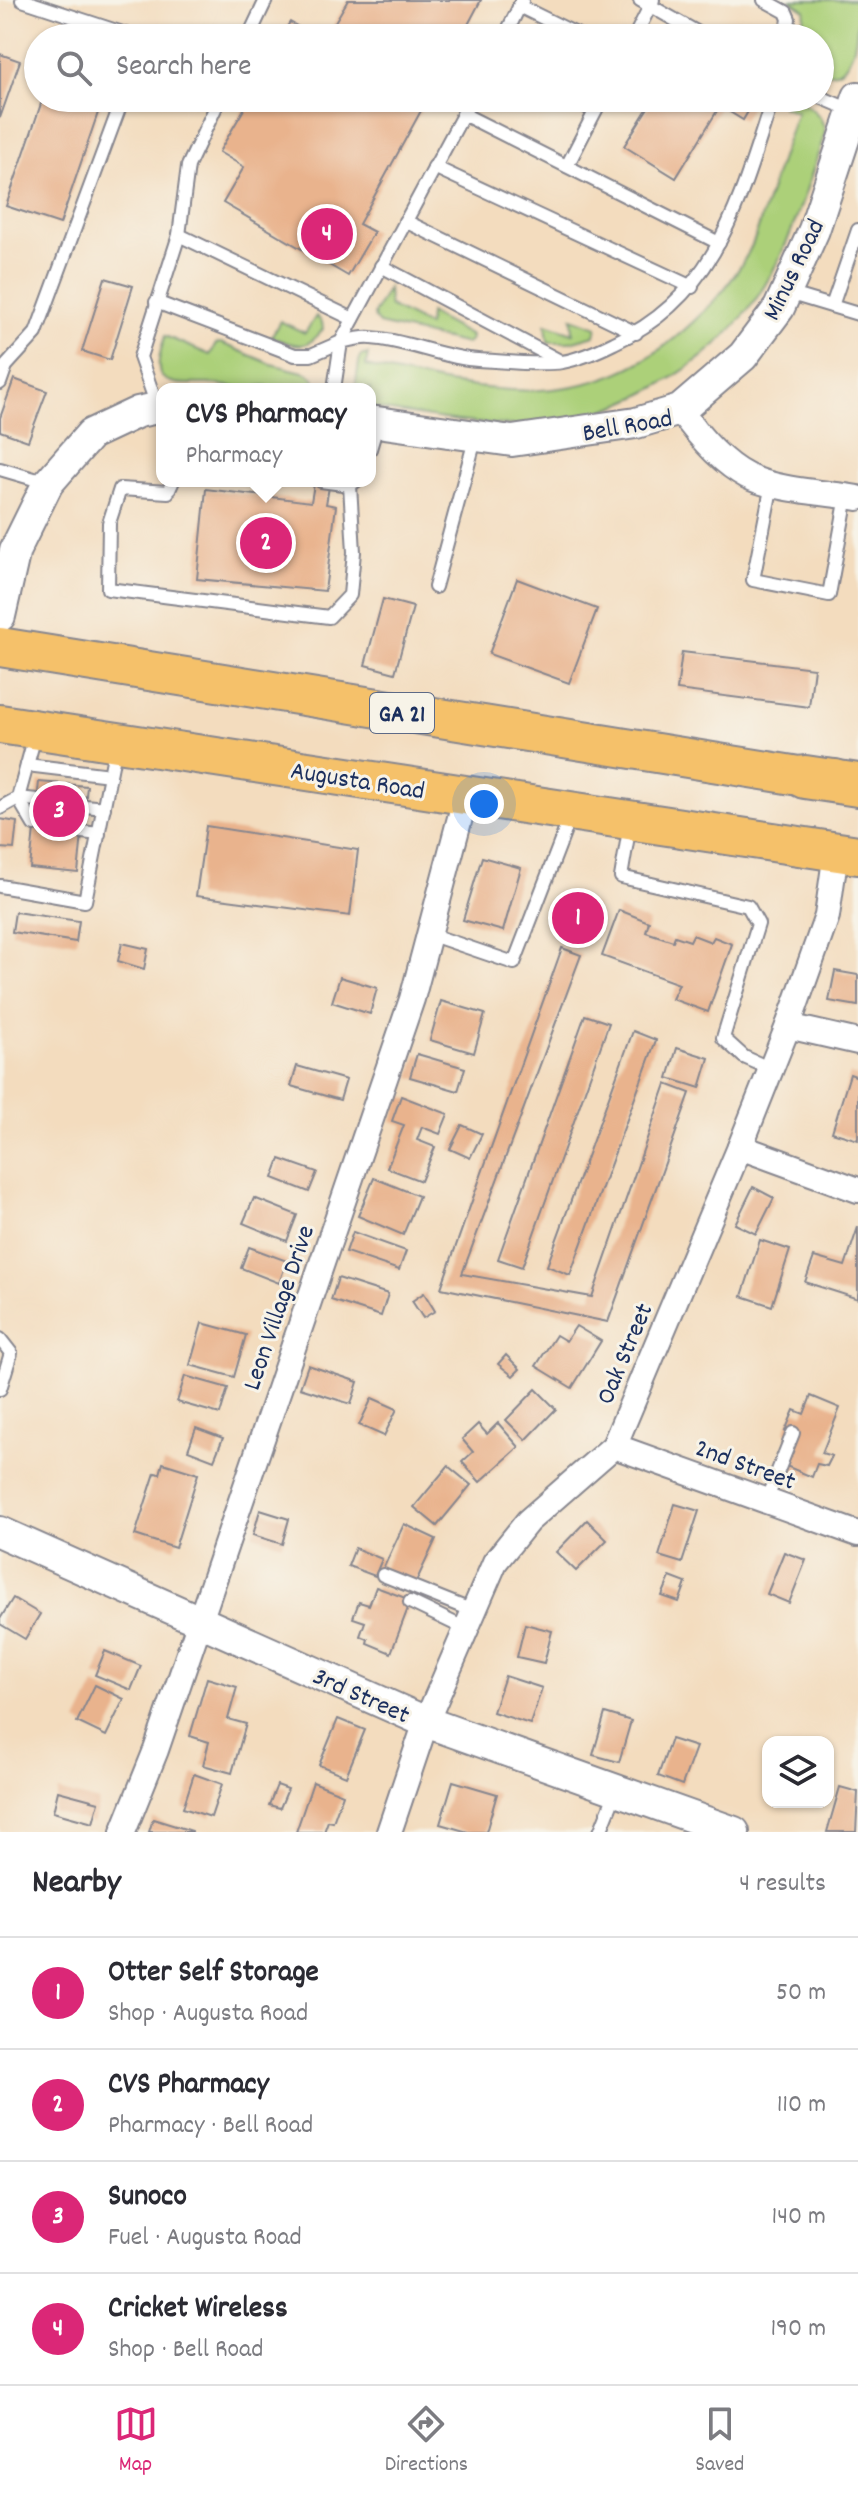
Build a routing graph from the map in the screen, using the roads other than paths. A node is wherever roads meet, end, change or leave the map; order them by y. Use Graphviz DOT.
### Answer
graph roads {
  1 [pos="22,0"];
  2 [pos="266,0"];
  3 [pos="764,0"];
  4 [pos="648,2"];
  5 [pos="521,3"];
  6 [pos="95,24"];
  7 [pos="255,24"];
  8 [pos="511,24"];
  9 [pos="559,24"];
  10 [pos="639,24"];
  11 [pos="684,24"];
  12 [pos="788,24"];
  13 [pos="834,100"];
  14 [pos="856,104"];
  15 [pos="118,112"];
  16 [pos="213,112"];
  17 [pos="594,112"];
  18 [pos="768,112"];
  19 [pos="463,114"];
  20 [pos="567,166"];
  21 [pos="434,167"];
  22 [pos="405,221"];
  23 [pos="858,230"];
  24 [pos="179,235"];
  25 [pos="719,243"];
  26 [pos="381,266"];
  27 [pos="692,287"];
  28 [pos="787,292"];
  29 [pos="156,302"];
  30 [pos="832,306"];
  31 [pos="858,314"];
  32 [pos="353,319"];
  33 [pos="636,333"];
  34 [pos="341,342"];
  35 [pos="561,362"];
  36 [pos="3,365"];
  37 [pos="0,383"];
  38 [pos="335,383"];
  39 [pos="156,397"];
  40 [pos="156,410"];
  41 [pos="680,410"];
  42 [pos="376,430"];
  43 [pos="476,436"];
  44 [pos="0,469"];
  45 [pos="48,483"];
  46 [pos="772,484"];
  47 [pos="170,487"];
  48 [pos="353,487"];
  49 [pos="852,497"];
  50 [pos="435,587"];
  51 [pos="0,616"];
  52 [pos="0,647"];
  53 [pos="21,739"];
  54 [pos="113,758"];
  55 [pos="805,777"];
  56 [pos="858,782"];
  57 [pos="466,795"];
  58 [pos="18,798"];
  59 [pos="37,800"];
  60 [pos="85,806"];
  61 [pos="0,808"];
  62 [pos="104,808"];
  63 [pos="572,811"];
  64 [pos="631,821"];
  65 [pos="34,825"];
  66 [pos="82,832"];
  67 [pos="99,834"];
  68 [pos="847,854"];
  69 [pos="0,886"];
  70 [pos="429,934"];
  71 [pos="788,1026"];
  72 [pos="858,1042"];
  73 [pos="771,1069"];
  74 [pos="740,1147"];
  75 [pos="858,1190"];
  76 [pos="0,1339"];
  77 [pos="0,1389"];
  78 [pos="793,1433"];
  79 [pos="614,1446"];
  80 [pos="766,1501"];
  81 [pos="0,1532"];
  82 [pos="858,1534"];
  83 [pos="383,1575"];
  84 [pos="410,1602"];
  85 [pos="470,1620"];
  86 [pos="199,1621"];
  87 [pos="426,1722"];
  88 [pos="616,1792"];
  89 [pos="123,1832"];
  90 [pos="389,1832"];
  91 [pos="600,1832"];
  92 [pos="734,1832"];
  1 -- 6 [label="lane"];
  2 -- 7 [label="lane"];
  3 -- 12 [label="lane"];
  4 -- 10 [label="lane"];
  4 -- 11 [label="lane"];
  5 -- 8 [label="lane"];
  5 -- 9 [label="lane"];
  13 -- 14 [label="lane"];
  14 -- 28 [label="street, Minus Road"];
  15 -- 36 [label="lane"];
  16 -- 24 [label="lane"];
  17 -- 20 [label="lane"];
  18 -- 25 [label="lane"];
  19 -- 20 [label="lane"];
  19 -- 21 [label="lane"];
  20 -- 25 [label="lane"];
  21 -- 22 [label="lane"];
  21 -- 27 [label="lane"];
  22 -- 26 [label="lane"];
  22 -- 33 [label="lane"];
  23 -- 30 [label="lane"];
  24 -- 29 [label="lane"];
  24 -- 32 [label="lane"];
  25 -- 27 [label="lane"];
  26 -- 32 [label="lane"];
  26 -- 35 [label="lane"];
  27 -- 33 [label="lane"];
  28 -- 30 [label="lane"];
  28 -- 41 [label="street, Minus Road"];
  29 -- 34 [label="lane"];
  29 -- 39 [label="lane"];
  30 -- 31 [label="lane"];
  32 -- 34 [label="lane"];
  33 -- 35 [label="lane"];
  34 -- 35 [label="lane"];
  34 -- 38 [label="lane"];
  36 -- 37 [label="lane"];
  40 -- 45 [label="street"];
  41 -- 43 [label="street, Bell Road"];
  41 -- 46 [label="street, Bell Road"];
  42 -- 43 [label="street, Bell Road"];
  43 -- 50 [label="lane"];
  44 -- 45 [label="lane"];
  45 -- 51 [label="street"];
  46 -- 49 [label="street, Bell Road"];
  46 -- 49 [label="lane"];
  47 -- 48 [label="lane"];
  52 -- 55 [label="highway, GA 21"];
  53 -- 54 [label="highway, Augusta Road"];
  53 -- 58 [label="lane"];
  54 -- 57 [label="highway, Augusta Road"];
  54 -- 62 [label="lane"];
  55 -- 56 [label="highway"];
  57 -- 63 [label="highway, Augusta Road"];
  57 -- 70 [label="street, Leon Village Drive"];
  58 -- 59 [label="lane"];
  58 -- 61 [label="lane"];
  58 -- 65 [label="lane"];
  60 -- 62 [label="lane"];
  62 -- 67 [label="lane"];
  63 -- 64 [label="highway, Augusta Road"];
  63 -- 70 [label="lane"];
  64 -- 68 [label="highway, Augusta Road"];
  64 -- 73 [label="lane"];
  66 -- 67 [label="lane"];
  67 -- 69 [label="lane"];
  68 -- 71 [label="street, Oak Street"];
  70 -- 86 [label="street, Leon Village Drive"];
  71 -- 72 [label="street"];
  71 -- 73 [label="street, Oak Street"];
  73 -- 74 [label="street, Oak Street"];
  74 -- 75 [label="street"];
  74 -- 79 [label="street, Oak Street"];
  76 -- 77 [label="lane"];
  78 -- 80 [label="lane"];
  79 -- 80 [label="street, 2nd Street"];
  79 -- 85 [label="street, Oak Street"];
  80 -- 82 [label="street, 2nd Street"];
  81 -- 86 [label="street, 3rd Street"];
  83 -- 85 [label="lane"];
  84 -- 85 [label="lane"];
  85 -- 87 [label="street, Oak Street"];
  86 -- 87 [label="street, 3rd Street"];
  86 -- 89 [label="street, Leon Village Drive"];
  87 -- 88 [label="street, 3rd Street"];
  87 -- 90 [label="street, Oak Street"];
  88 -- 91 [label="lane"];
  88 -- 92 [label="street, 3rd Street"];
}
